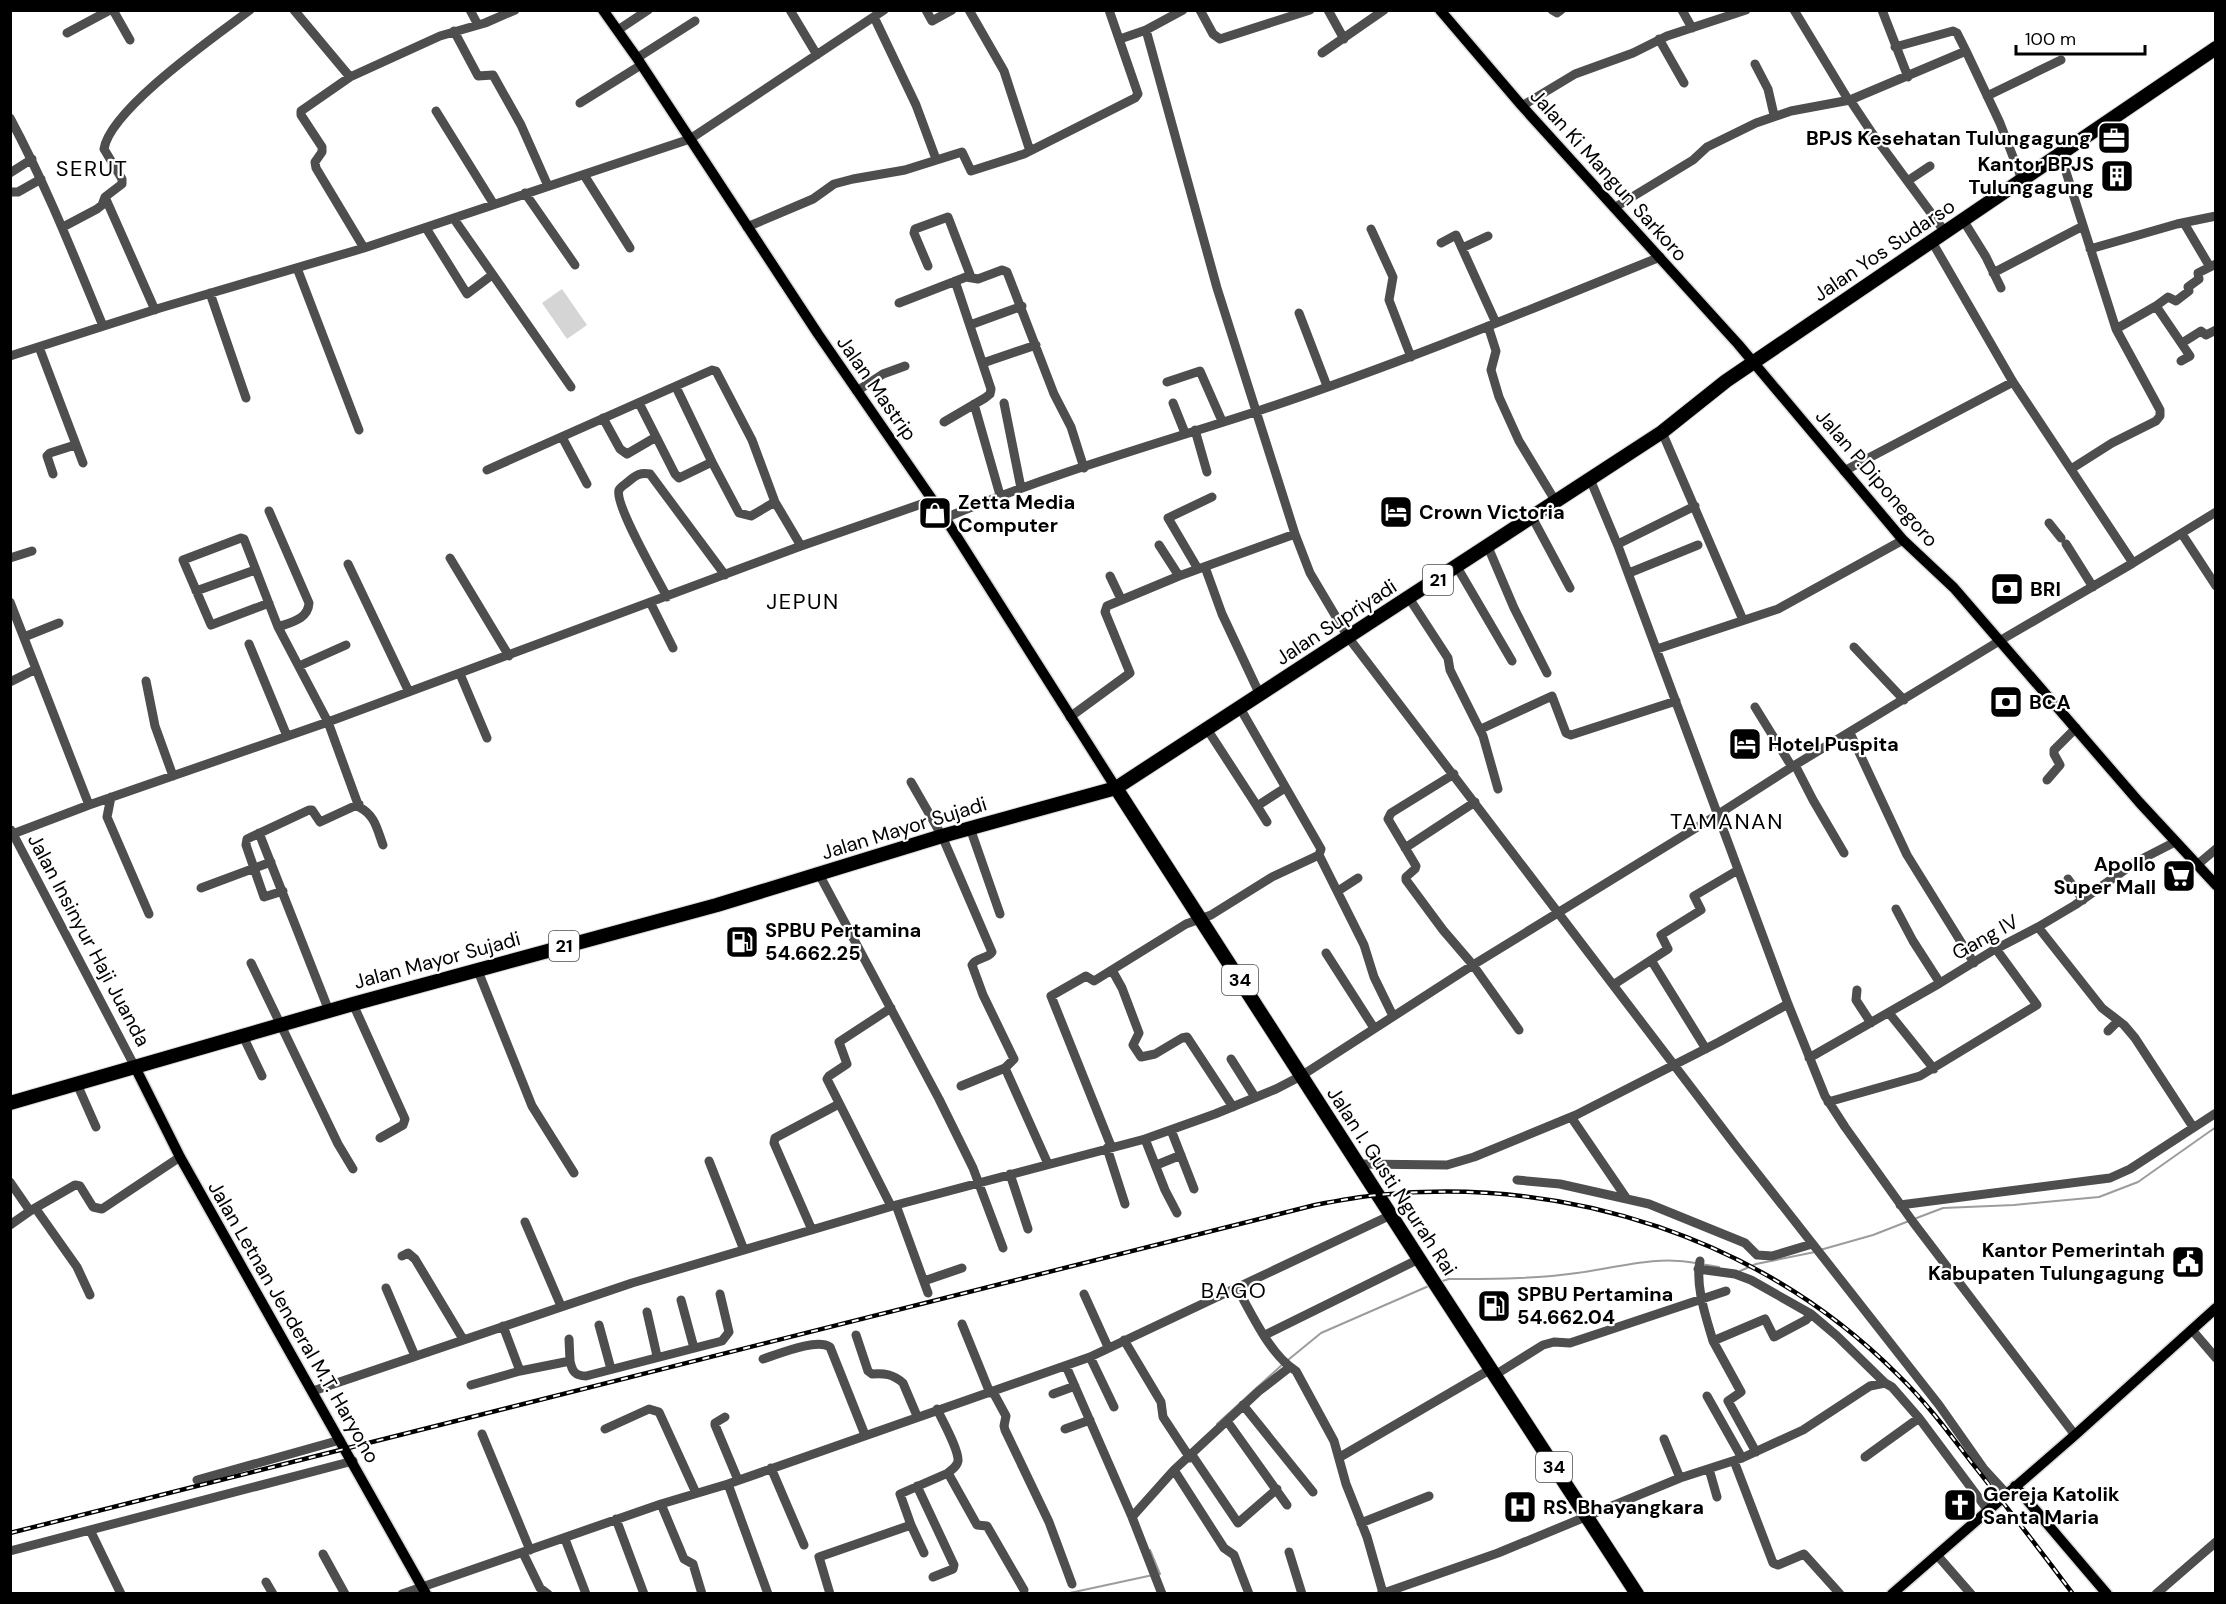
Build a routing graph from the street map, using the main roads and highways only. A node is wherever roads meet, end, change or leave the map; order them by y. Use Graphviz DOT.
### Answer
graph roads {
  1 [pos="603,10"];
  2 [pos="1440,10"];
  3 [pos="2216,48"];
  4 [pos="1753,363"];
  5 [pos="1116,788"];
  6 [pos="2216,885"];
  7 [pos="135,1067"];
  8 [pos="10,1103"];
  9 [pos="2216,1308"];
  10 [pos="2010,1490"];
  11 [pos="424,1589"];
  12 [pos="1637,1593"];
  13 [pos="1892,1593"];
  14 [pos="2107,1593"];
  1 -- 5 [label="main road, Jalan Mastrip"];
  2 -- 4 [label="main road, Jalan Ki Mangun Sarkoro"];
  3 -- 4 [label="highway, Jalan Yos Sudarso / 21"];
  4 -- 5 [label="highway, Jalan Supriyadi / 21"];
  4 -- 6 [label="main road, Jalan P.Diponegoro"];
  5 -- 7 [label="highway, Jalan Mayor Sujadi / 21"];
  5 -- 12 [label="highway, Jalan I. Gusti Ngurah Rai / 34"];
  7 -- 8 [label="highway, Jalan Mayor Sujadi / 21"];
  7 -- 11 [label="main road, Jalan Letnan Jenderal M.T. Haryono"];
  9 -- 10 [label="main road"];
  10 -- 13 [label="main road"];
  10 -- 14 [label="main road"];
}
